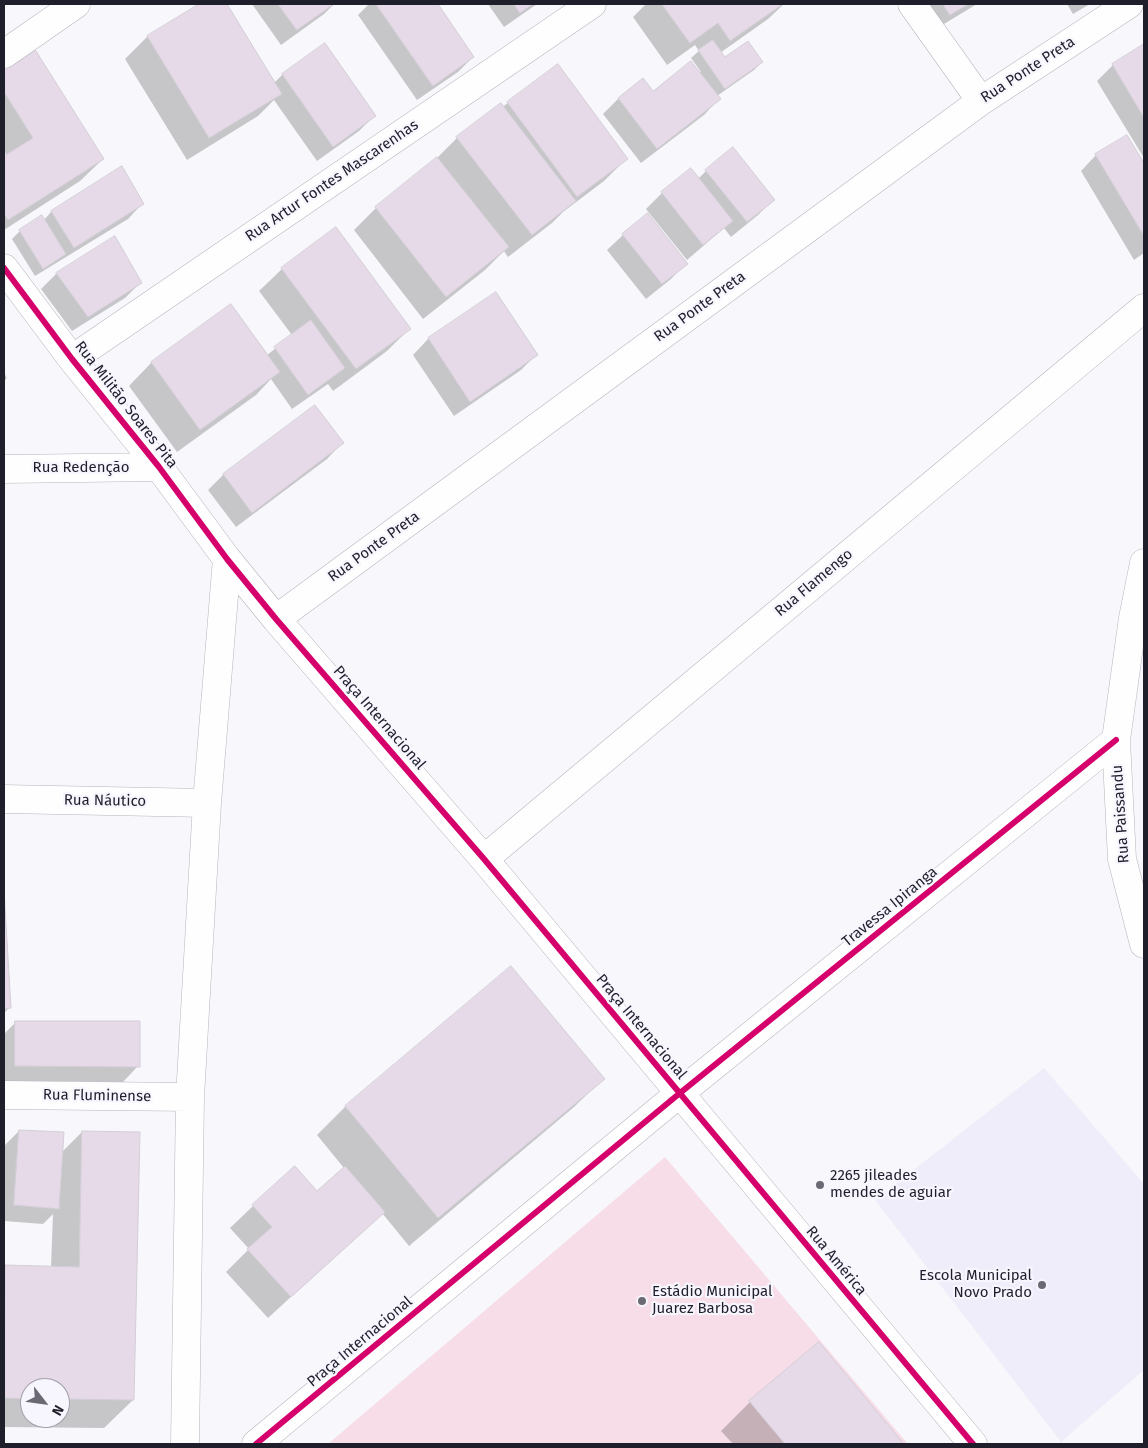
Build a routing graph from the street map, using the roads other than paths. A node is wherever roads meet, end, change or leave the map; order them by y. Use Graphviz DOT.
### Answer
graph roads {
  1 [pos="76,4"];
  2 [pos="592,4"];
  3 [pos="912,4"];
  4 [pos="1129,4"];
  5 [pos="4,54"];
  6 [pos="981,101"];
  7 [pos="4,268"];
  8 [pos="1144,308"];
  9 [pos="72,358"];
  10 [pos="159,467"];
  11 [pos="4,468"];
  12 [pos="227,558"];
  13 [pos="1144,563"];
  14 [pos="276,619"];
  15 [pos="1116,740"];
  16 [pos="4,800"];
  17 [pos="207,803"];
  18 [pos="484,858"];
  19 [pos="1144,944"];
  20 [pos="680,1093"];
  21 [pos="4,1095"];
  22 [pos="190,1097"];
  23 [pos="185,1444"];
  24 [pos="256,1444"];
  25 [pos="973,1444"];
  1 -- 5 [label="street"];
  2 -- 9 [label="street, Rua Artur Fontes Mascarenhas"];
  3 -- 6 [label="street"];
  4 -- 6 [label="street, Rua Ponte Preta"];
  6 -- 14 [label="street, Rua Ponte Preta"];
  7 -- 9 [label="street, Rua Militão Soares Pita"];
  8 -- 18 [label="street, Rua Flamengo"];
  9 -- 10 [label="street, Rua Militão Soares Pita"];
  10 -- 11 [label="street, Rua Redenção"];
  10 -- 12 [label="street, Rua Militão Soares Pita"];
  12 -- 14 [label="street, Praça Internacional"];
  12 -- 17 [label="street"];
  13 -- 15 [label="street, Rua Paissandu"];
  14 -- 18 [label="street, Praça Internacional"];
  15 -- 19 [label="street, Rua Paissandu"];
  15 -- 20 [label="street, Travessa Ipiranga"];
  16 -- 17 [label="street, Rua Náutico"];
  17 -- 22 [label="street"];
  18 -- 20 [label="street, Praça Internacional"];
  20 -- 24 [label="street, Praça Internacional"];
  20 -- 25 [label="street, Rua América"];
  21 -- 22 [label="street, Rua Fluminense"];
  22 -- 23 [label="street"];
}
